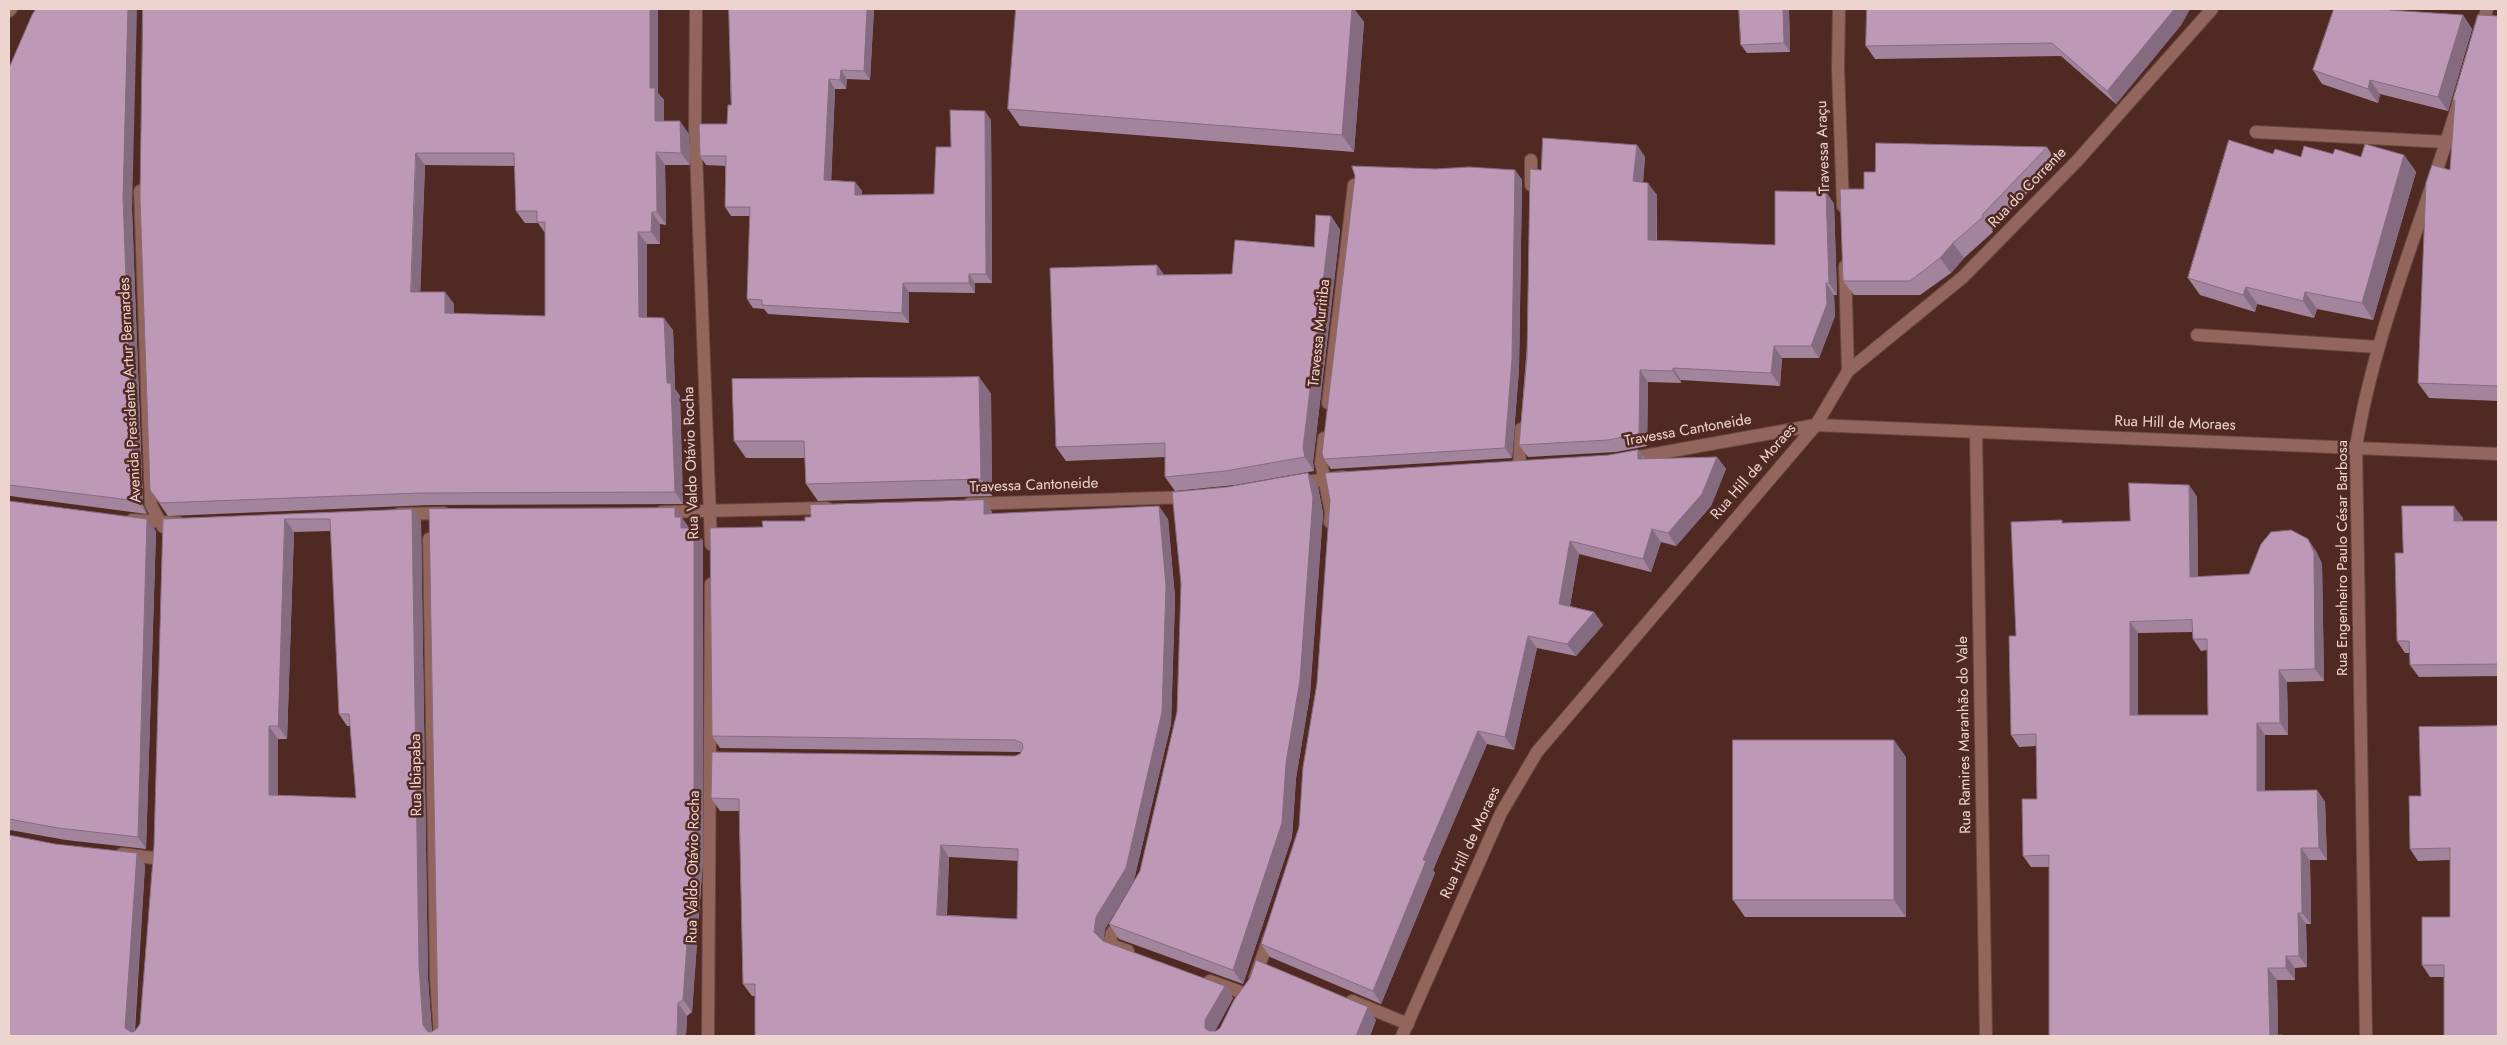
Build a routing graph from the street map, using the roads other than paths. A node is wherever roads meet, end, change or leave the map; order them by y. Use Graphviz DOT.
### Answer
graph roads {
  1 [pos="696,9"];
  2 [pos="1839,9"];
  3 [pos="2212,9"];
  4 [pos="2487,9"];
  5 [pos="2476,47"];
  6 [pos="2462,94"];
  7 [pos="2256,132"];
  8 [pos="2447,142"];
  9 [pos="1531,160"];
  10 [pos="140,181"];
  11 [pos="1354,185"];
  12 [pos="1530,198"];
  13 [pos="1843,214"];
  14 [pos="1844,253"];
  15 [pos="2197,335"];
  16 [pos="2378,347"];
  17 [pos="1848,371"];
  18 [pos="1522,418"];
  19 [pos="1816,425"];
  20 [pos="1976,432"];
  21 [pos="2356,447"];
  22 [pos="2498,454"];
  23 [pos="1617,460"];
  24 [pos="1519,467"];
  25 [pos="1352,477"];
  26 [pos="1323,478"];
  27 [pos="1284,485"];
  28 [pos="1200,496"];
  29 [pos="957,505"];
  30 [pos="838,508"];
  31 [pos="652,512"];
  32 [pos="711,512"];
  33 [pos="429,513"];
  34 [pos="458,513"];
  35 [pos="390,515"];
  36 [pos="115,518"];
  37 [pos="193,522"];
  38 [pos="164,524"];
  39 [pos="1330,532"];
  40 [pos="163,543"];
  41 [pos="105,852"];
  42 [pos="154,858"];
  43 [pos="1129,906"];
  44 [pos="1275,921"];
  45 [pos="1140,955"];
  46 [pos="1201,978"];
  47 [pos="1246,994"];
  48 [pos="1343,997"];
  49 [pos="1236,1008"];
  50 [pos="1408,1024"];
  51 [pos="440,1036"];
  52 [pos="708,1036"];
  53 [pos="1402,1036"];
  54 [pos="1986,1036"];
  55 [pos="2366,1036"];
  1 -- 32 [label="street, Rua Valdo Otávio Rocha"];
  2 -- 13 [label="street, Travessa Araçu"];
  3 -- 17 [label="street, Rua do Corrente"];
  4 -- 5 [label="street"];
  6 -- 8 [label="street, Rua Engenheiro Paulo César Barbosa"];
  7 -- 8 [label="street"];
  8 -- 16 [label="street, Rua Engenheiro Paulo César Barbosa"];
  9 -- 12 [label="street"];
  10 -- 38 [label="street, Avenida Presidente Artur Bernardes"];
  11 -- 26 [label="street, Travessa Muritiba"];
  14 -- 17 [label="street"];
  15 -- 16 [label="street"];
  16 -- 21 [label="street, Rua Engenheiro Paulo César Barbosa"];
  17 -- 19 [label="street"];
  18 -- 24 [label="street"];
  19 -- 20 [label="street, Rua Hill de Moraes"];
  19 -- 23 [label="street, Travessa Cantoneide"];
  19 -- 50 [label="street, Rua Hill de Moraes"];
  20 -- 21 [label="street, Rua Hill de Moraes"];
  20 -- 54 [label="street, Rua Ramires Maranhão do Vale"];
  21 -- 22 [label="street, Rua Hill de Moraes"];
  21 -- 55 [label="street, Rua Engenheiro Paulo César Barbosa"];
  25 -- 26 [label="street"];
  26 -- 27 [label="street"];
  26 -- 39 [label="street, Travessa Muritiba"];
  28 -- 29 [label="street, Travessa Cantoneide"];
  30 -- 32 [label="street"];
  31 -- 32 [label="street"];
  32 -- 52 [label="street, Rua Valdo Otávio Rocha"];
  33 -- 34 [label="street"];
  33 -- 35 [label="street"];
  33 -- 51 [label="street, Rua Ibiapaba"];
  36 -- 38 [label="street"];
  37 -- 38 [label="street"];
  38 -- 40 [label="street"];
  41 -- 42 [label="street"];
  43 -- 45 [label="street"];
  44 -- 47 [label="street"];
  46 -- 47 [label="street"];
  47 -- 49 [label="street"];
  48 -- 50 [label="street"];
  50 -- 53 [label="street, Rua Hill de Moraes"];
}
